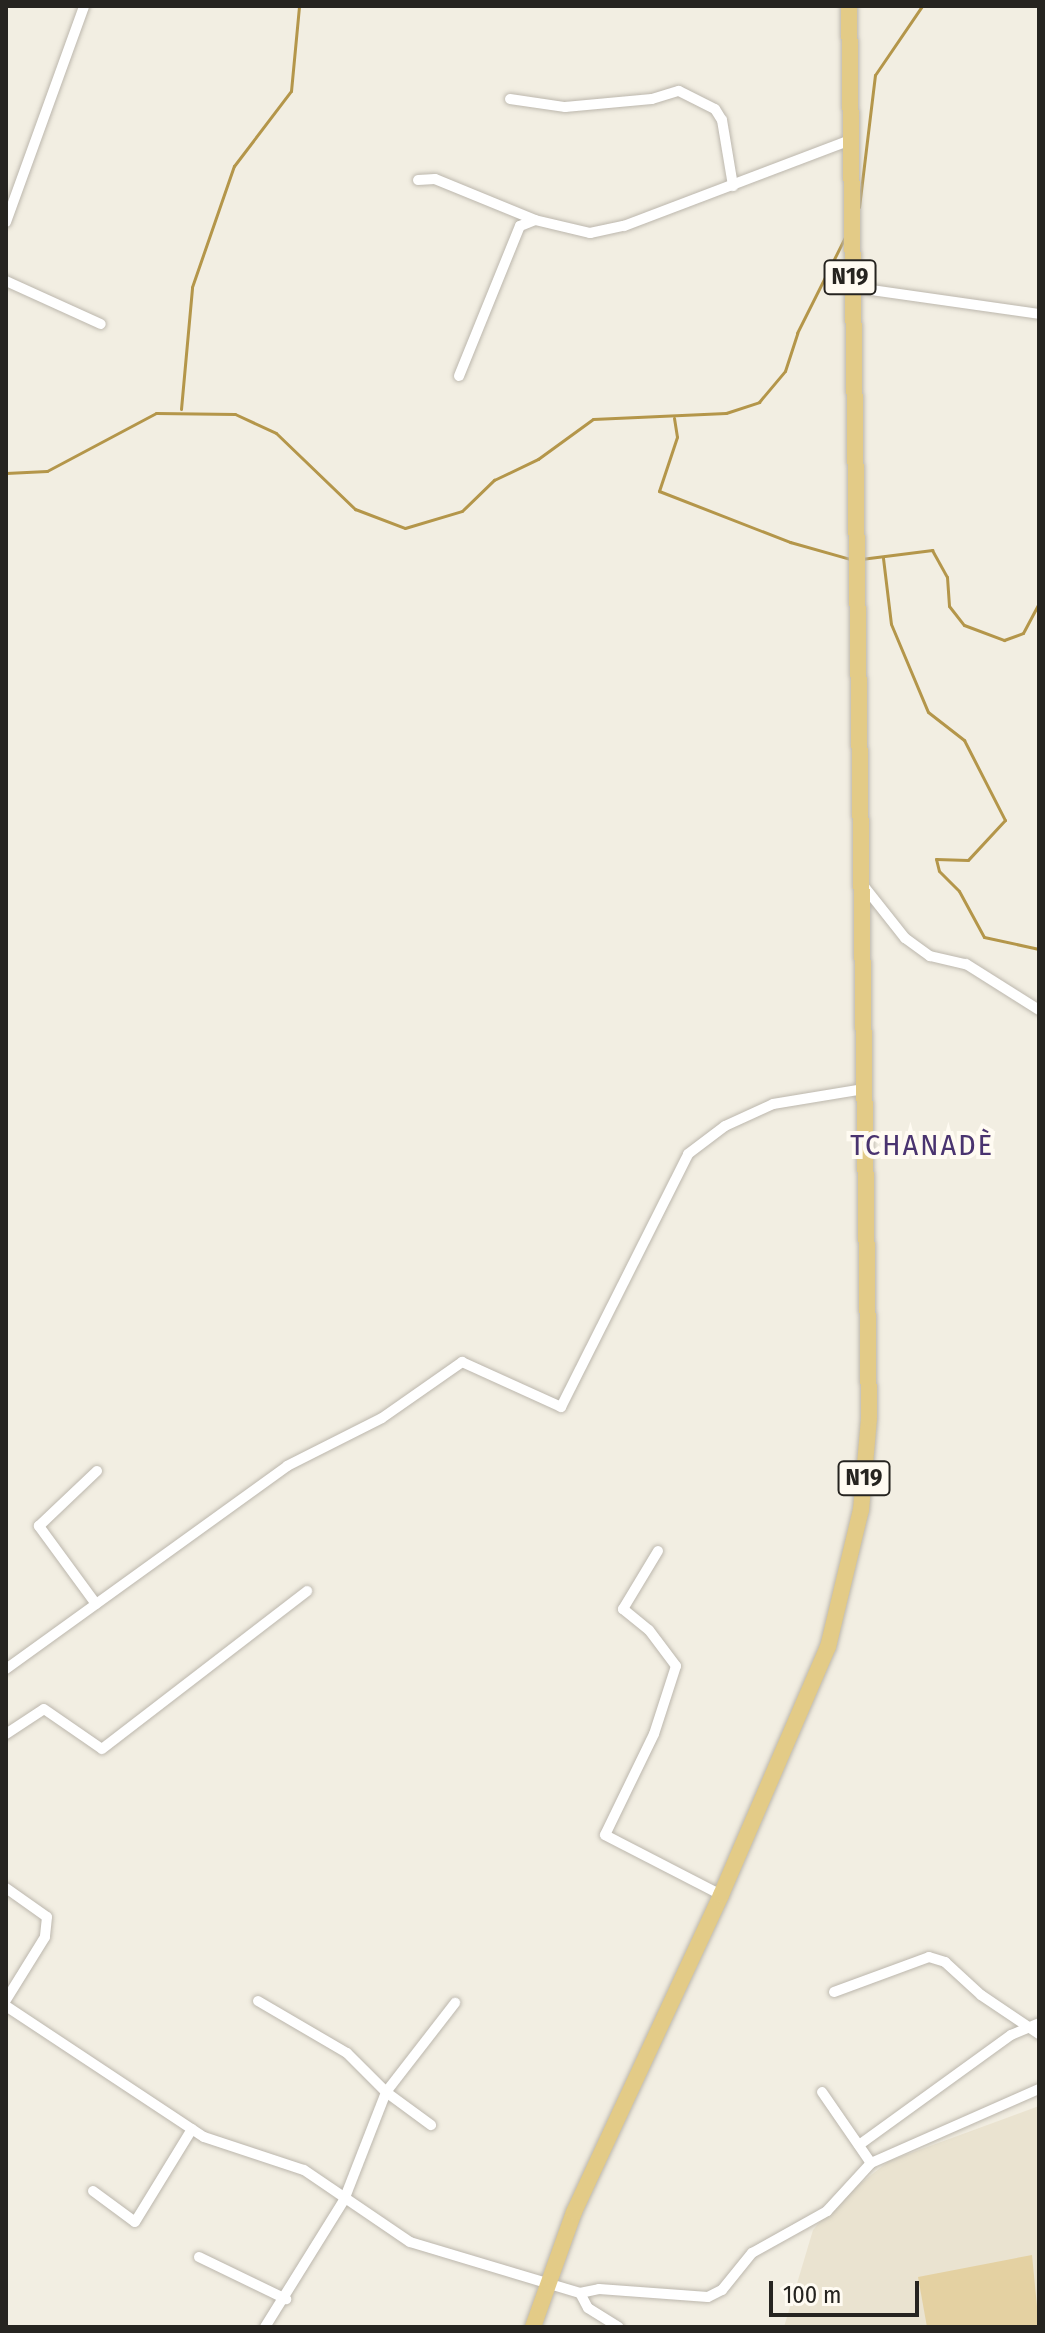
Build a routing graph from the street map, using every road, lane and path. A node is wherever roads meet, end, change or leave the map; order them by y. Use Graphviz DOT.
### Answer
graph roads {
  1 [pos="84,6"];
  2 [pos="849,6"];
  3 [pos="510,99"];
  4 [pos="848,141"];
  5 [pos="418,180"];
  6 [pos="733,186"];
  7 [pos="535,220"];
  8 [pos="6,222"];
  9 [pos="6,281"];
  10 [pos="850,287"];
  11 [pos="1039,314"];
  12 [pos="101,324"];
  13 [pos="459,376"];
  14 [pos="860,880"];
  15 [pos="1039,1010"];
  16 [pos="864,1089"];
  17 [pos="97,1471"];
  18 [pos="658,1551"];
  19 [pos="307,1591"];
  20 [pos="96,1604"];
  21 [pos="6,1669"];
  22 [pos="6,1734"];
  23 [pos="6,1888"];
  24 [pos="721,1895"];
  25 [pos="834,1992"];
  26 [pos="6,2000"];
  27 [pos="258,2001"];
  28 [pos="455,2003"];
  29 [pos="6,2006"];
  30 [pos="1034,2025"];
  31 [pos="1039,2034"];
  32 [pos="1039,2089"];
  33 [pos="386,2092"];
  34 [pos="822,2092"];
  35 [pos="431,2125"];
  36 [pos="192,2129"];
  37 [pos="859,2145"];
  38 [pos="871,2163"];
  39 [pos="93,2191"];
  40 [pos="344,2200"];
  41 [pos="199,2257"];
  42 [pos="544,2286"];
  43 [pos="580,2293"];
  44 [pos="286,2299"];
  45 [pos="265,2327"];
  46 [pos="533,2327"];
  47 [pos="618,2327"];
  1 -- 8 [label="street"];
  2 -- 4 [label="main road, N19"];
  3 -- 6 [label="street"];
  4 -- 6 [label="street"];
  4 -- 10 [label="main road, N19"];
  5 -- 7 [label="street"];
  6 -- 7 [label="street"];
  7 -- 13 [label="street"];
  9 -- 12 [label="street"];
  10 -- 11 [label="street"];
  10 -- 14 [label="main road, N19"];
  14 -- 15 [label="street"];
  14 -- 16 [label="main road, N19"];
  16 -- 20 [label="street"];
  16 -- 24 [label="main road, N19"];
  17 -- 20 [label="street"];
  18 -- 24 [label="street"];
  19 -- 22 [label="street"];
  20 -- 21 [label="street"];
  23 -- 26 [label="street"];
  24 -- 42 [label="main road, N19"];
  25 -- 30 [label="street"];
  27 -- 33 [label="street"];
  28 -- 33 [label="street"];
  29 -- 36 [label="street"];
  30 -- 31 [label="street"];
  30 -- 37 [label="street"];
  32 -- 38 [label="street"];
  33 -- 35 [label="street"];
  33 -- 40 [label="street"];
  34 -- 37 [label="street"];
  36 -- 39 [label="street"];
  36 -- 40 [label="street"];
  37 -- 38 [label="street"];
  38 -- 43 [label="street"];
  40 -- 42 [label="street"];
  40 -- 44 [label="street"];
  41 -- 44 [label="street"];
  42 -- 43 [label="street"];
  42 -- 46 [label="main road, N19"];
  43 -- 47 [label="street"];
  44 -- 45 [label="street"];
}
